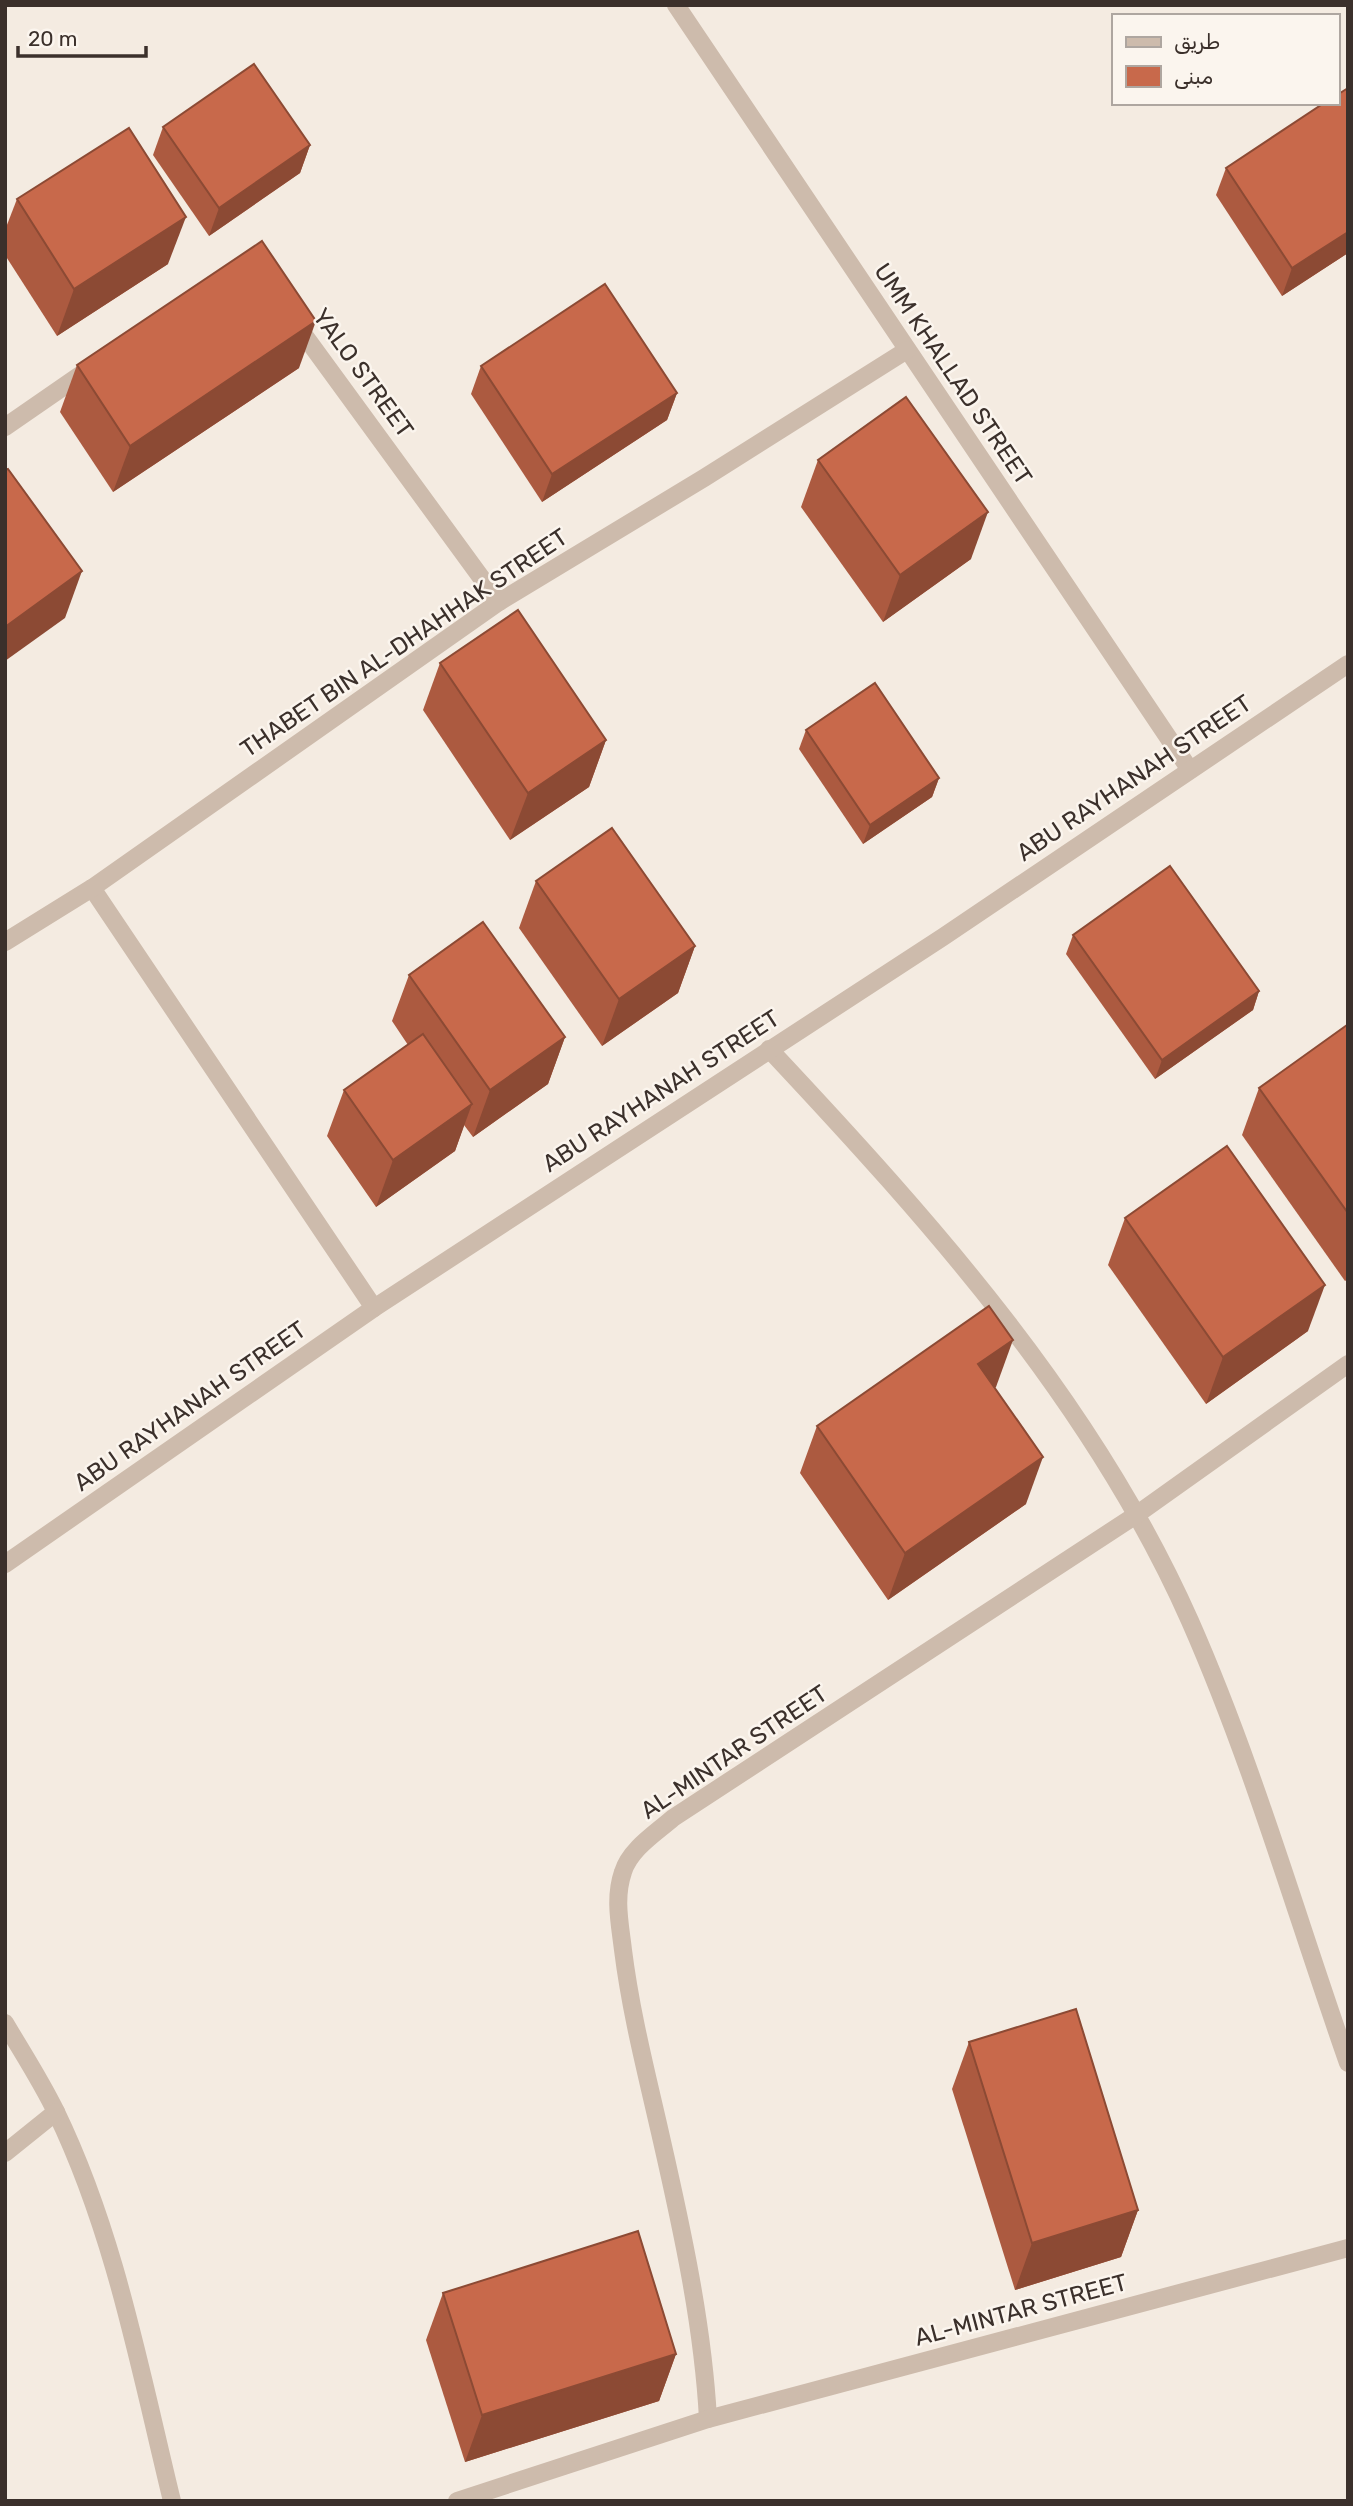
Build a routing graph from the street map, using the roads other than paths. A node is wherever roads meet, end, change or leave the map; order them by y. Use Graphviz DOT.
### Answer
graph roads {
  1 [pos="676,5"];
  2 [pos="286,310"];
  3 [pos="907,350"];
  4 [pos="101,361"];
  5 [pos="5,427"];
  6 [pos="499,602"];
  7 [pos="1348,664"];
  8 [pos="1190,770"];
  9 [pos="92,888"];
  10 [pos="5,942"];
  11 [pos="769,1049"];
  12 [pos="374,1308"];
  13 [pos="1348,1364"];
  14 [pos="1136,1516"];
  15 [pos="5,1564"];
  16 [pos="5,2023"];
  17 [pos="1348,2063"];
  18 [pos="56,2112"];
  19 [pos="5,2153"];
  20 [pos="1348,2248"];
  21 [pos="708,2419"];
  22 [pos="172,2501"];
  23 [pos="457,2501"];
  1 -- 3 [label="street, UMM KHALLAD STREET"];
  2 -- 6 [label="street, YALO STREET"];
  3 -- 6 [label="street, THABET BIN AL-DHAHHAK STREET"];
  3 -- 8 [label="street, UMM KHALLAD STREET"];
  4 -- 5 [label="street"];
  6 -- 9 [label="street, THABET BIN AL-DHAHHAK STREET"];
  7 -- 8 [label="street, ABU RAYHANAH STREET"];
  8 -- 11 [label="street, ABU RAYHANAH STREET"];
  9 -- 10 [label="street, THABET BIN AL-DHAHHAK STREET"];
  9 -- 12 [label="street"];
  11 -- 12 [label="street, ABU RAYHANAH STREET"];
  11 -- 14 [label="street"];
  12 -- 15 [label="street, ABU RAYHANAH STREET"];
  13 -- 14 [label="street, AL-MINTAR STREET"];
  14 -- 17 [label="street"];
  14 -- 21 [label="street, AL-MINTAR STREET"];
  16 -- 18 [label="street"];
  18 -- 19 [label="street"];
  18 -- 22 [label="street"];
  20 -- 21 [label="street, AL-MINTAR STREET"];
  21 -- 23 [label="street, AL-MINTAR STREET"];
}
